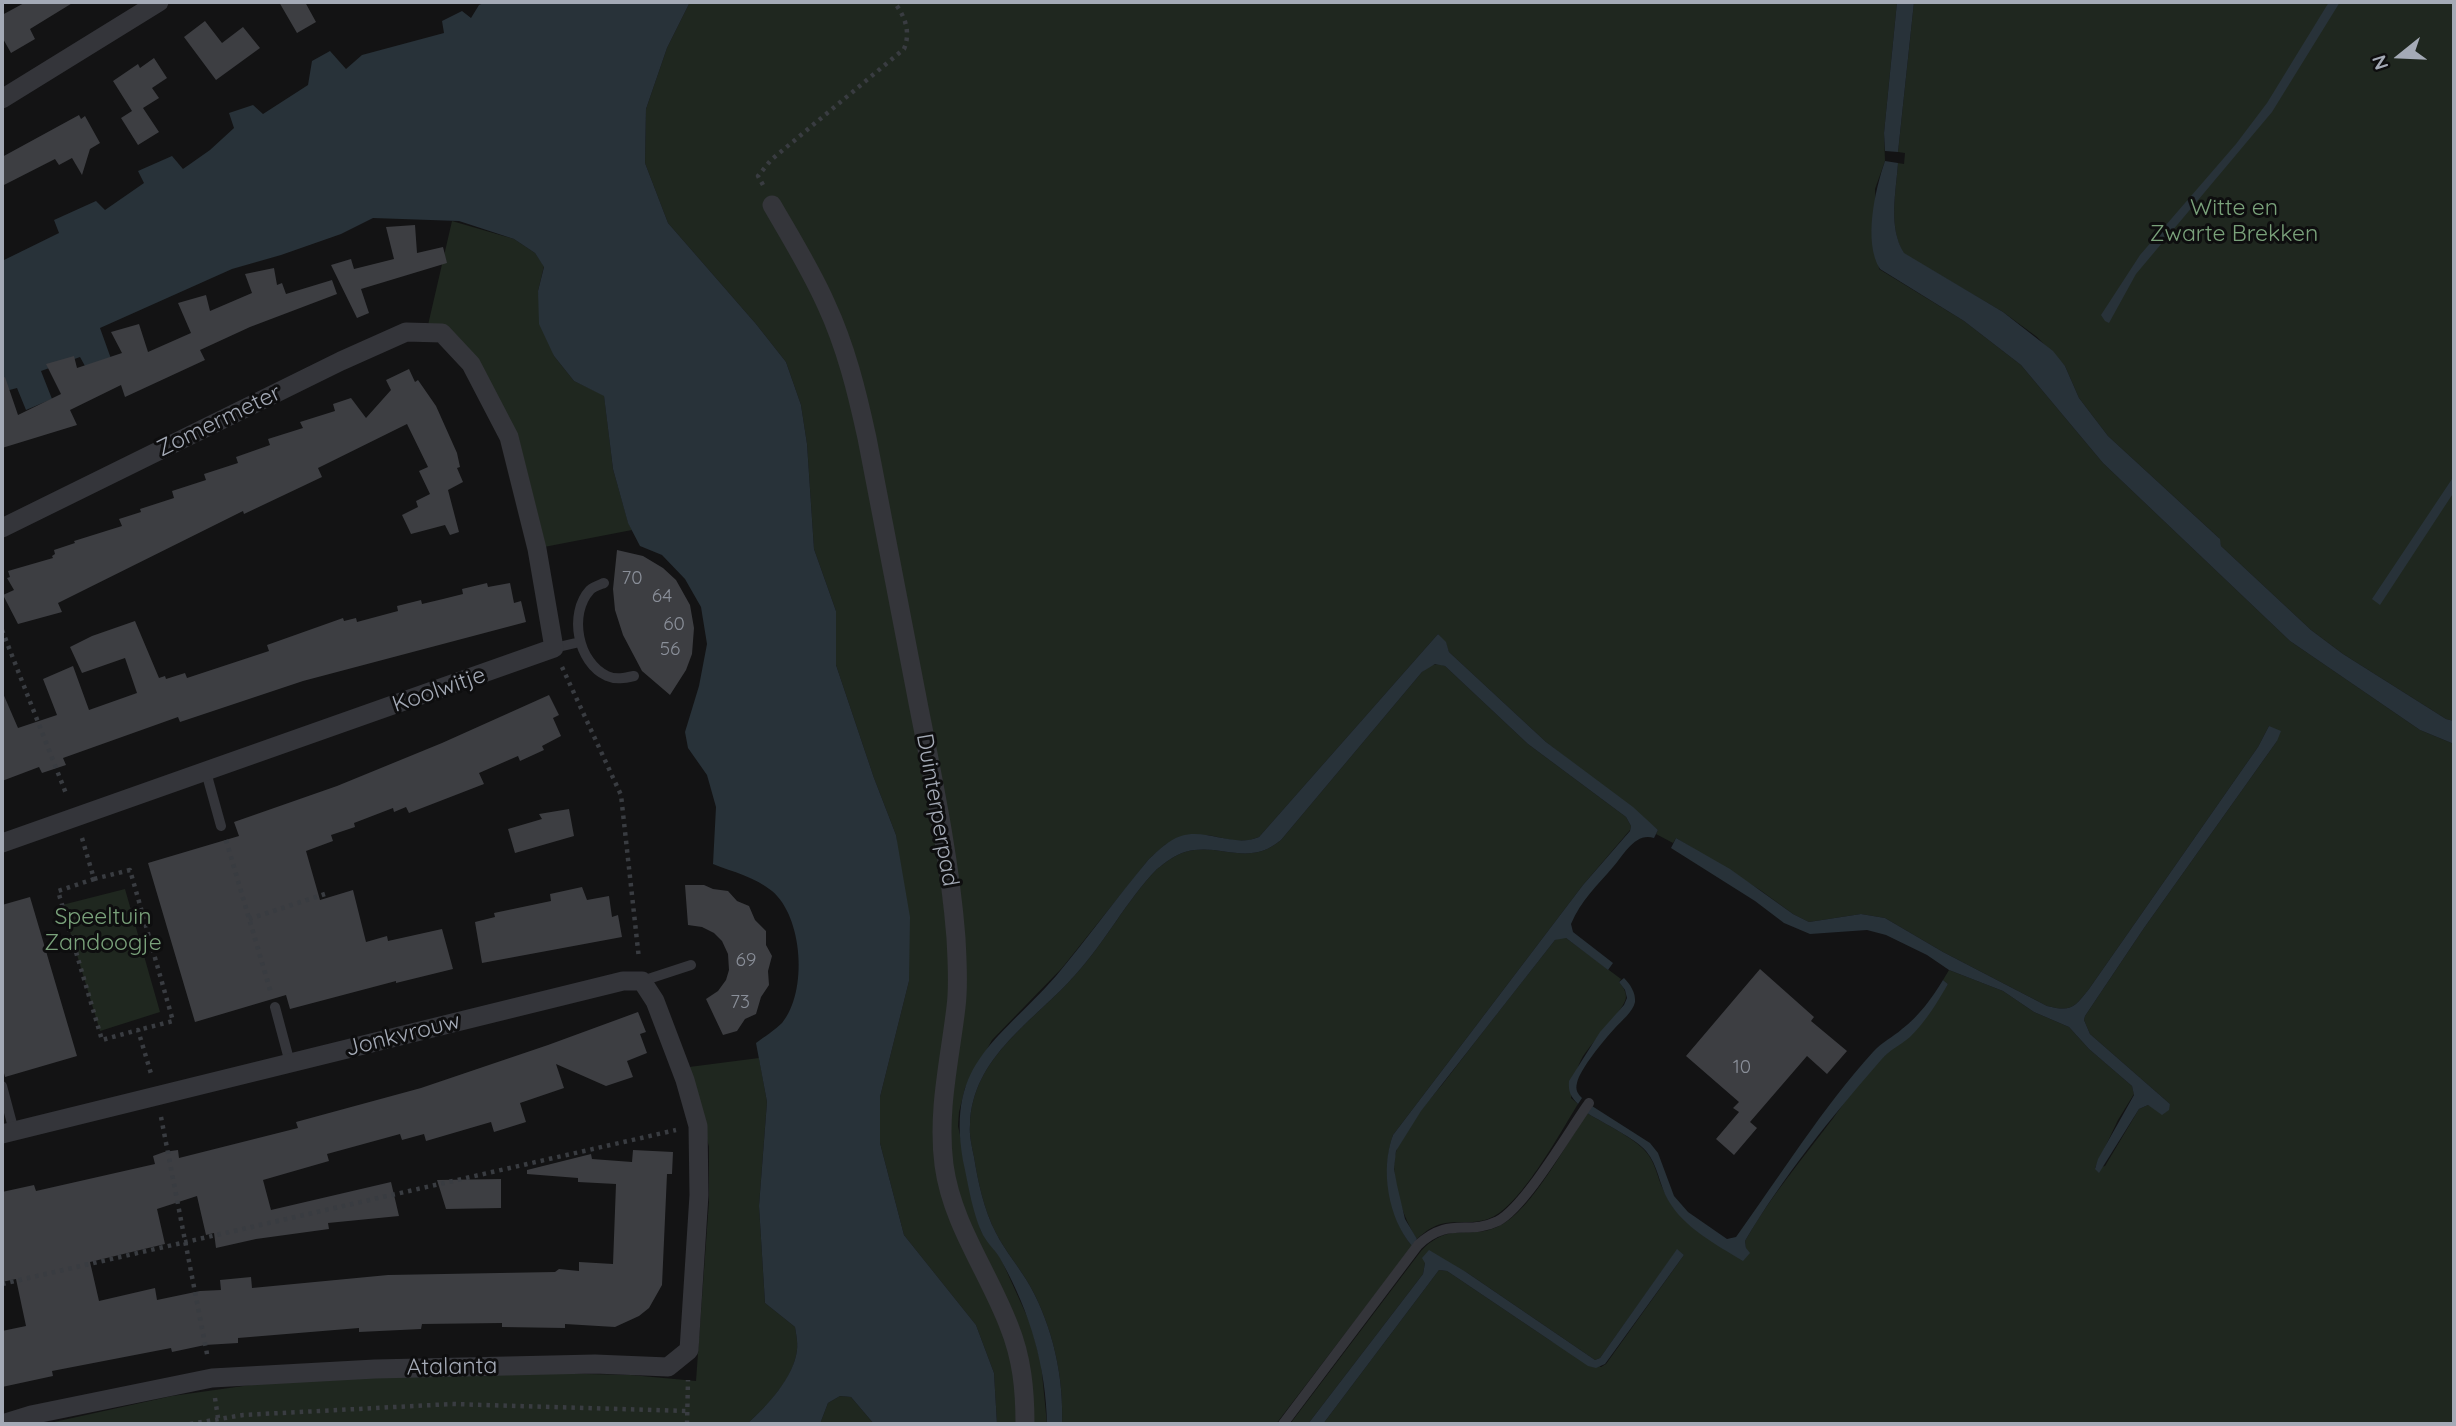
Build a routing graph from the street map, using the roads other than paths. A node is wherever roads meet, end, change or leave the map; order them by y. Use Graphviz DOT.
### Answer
graph roads {
  1 [pos="159,2"];
  2 [pos="2,99"];
  3 [pos="772,205"];
  4 [pos="2,528"];
  5 [pos="604,583"];
  6 [pos="580,642"];
  7 [pos="554,648"];
  8 [pos="634,676"];
  9 [pos="206,772"];
  10 [pos="222,826"];
  11 [pos="2,843"];
  12 [pos="691,965"];
  13 [pos="642,981"];
  14 [pos="275,1007"];
  15 [pos="290,1063"];
  16 [pos="2,1086"];
  17 [pos="1588,1102"];
  18 [pos="8,1132"];
  19 [pos="2,1424"];
  20 [pos="1025,1424"];
  21 [pos="1283,1424"];
  1 -- 2 [label="street"];
  3 -- 20 [label="street, Duinterperpad"];
  4 -- 7 [label="street, Zomermeter"];
  5 -- 6 [label="lane"];
  6 -- 7 [label="lane"];
  6 -- 8 [label="lane"];
  7 -- 9 [label="street, Koolwitje"];
  9 -- 10 [label="lane"];
  9 -- 11 [label="street, Koolwitje"];
  12 -- 13 [label="lane"];
  13 -- 15 [label="street, Jonkvrouw"];
  13 -- 19 [label="street, Atalanta"];
  14 -- 15 [label="lane"];
  15 -- 18 [label="street, Jonkvrouw"];
  16 -- 18 [label="lane"];
  17 -- 21 [label="lane"];
}
